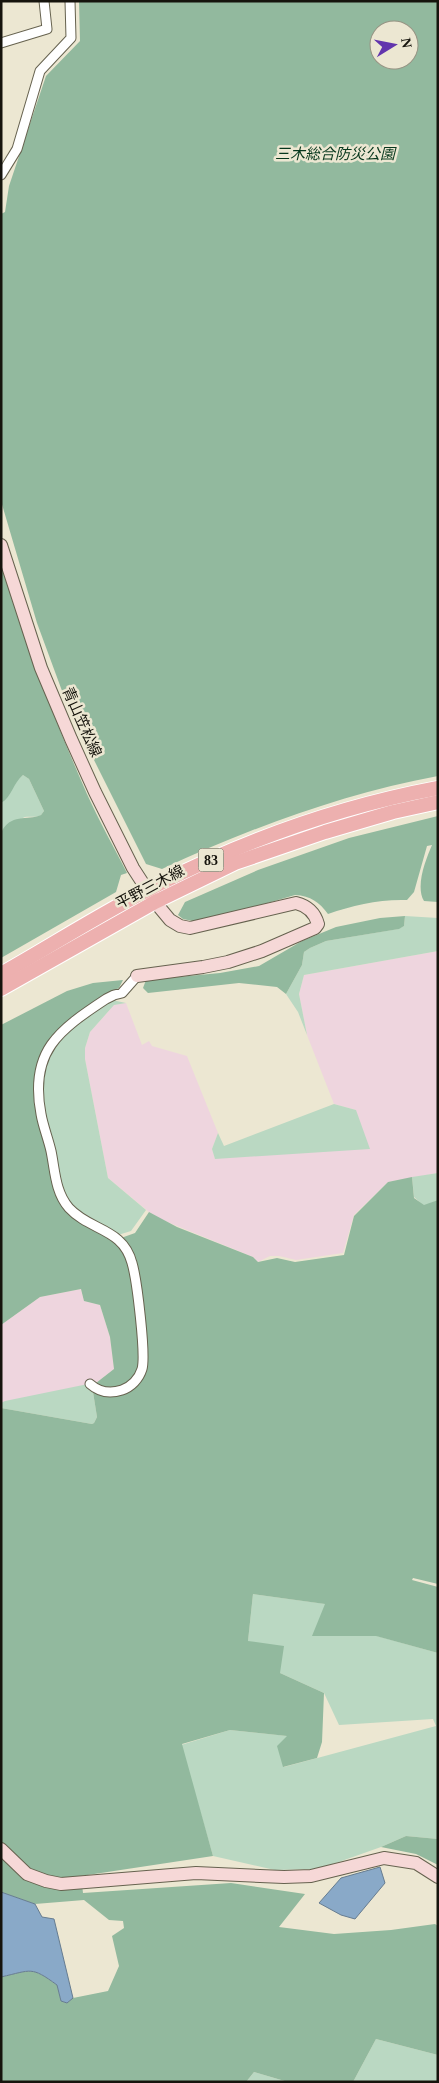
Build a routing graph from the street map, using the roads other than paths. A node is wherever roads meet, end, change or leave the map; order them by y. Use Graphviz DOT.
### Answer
graph roads {
  1 [pos="44,1"];
  2 [pos="70,1"];
  3 [pos="1,43"];
  4 [pos="1,175"];
  5 [pos="1,546"];
  6 [pos="438,788"];
  7 [pos="438,802"];
  8 [pos="151,896"];
  9 [pos="1,974"];
  10 [pos="136,976"];
  11 [pos="1,988"];
  12 [pos="90,1384"];
  13 [pos="1,1849"];
  14 [pos="438,1877"];
  1 -- 3 [label="street"];
  2 -- 4 [label="street"];
  5 -- 8 [label="street, 青山笠松線"];
  6 -- 8 [label="main road, 平野三木線 / 83"];
  7 -- 8 [label="main road, 平野三木線 / 83"];
  8 -- 9 [label="main road, 平野三木線 / 83"];
  8 -- 10 [label="street, 青山笠松線"];
  8 -- 11 [label="main road, 平野三木線 / 83"];
  10 -- 12 [label="street"];
  13 -- 14 [label="street"];
}
